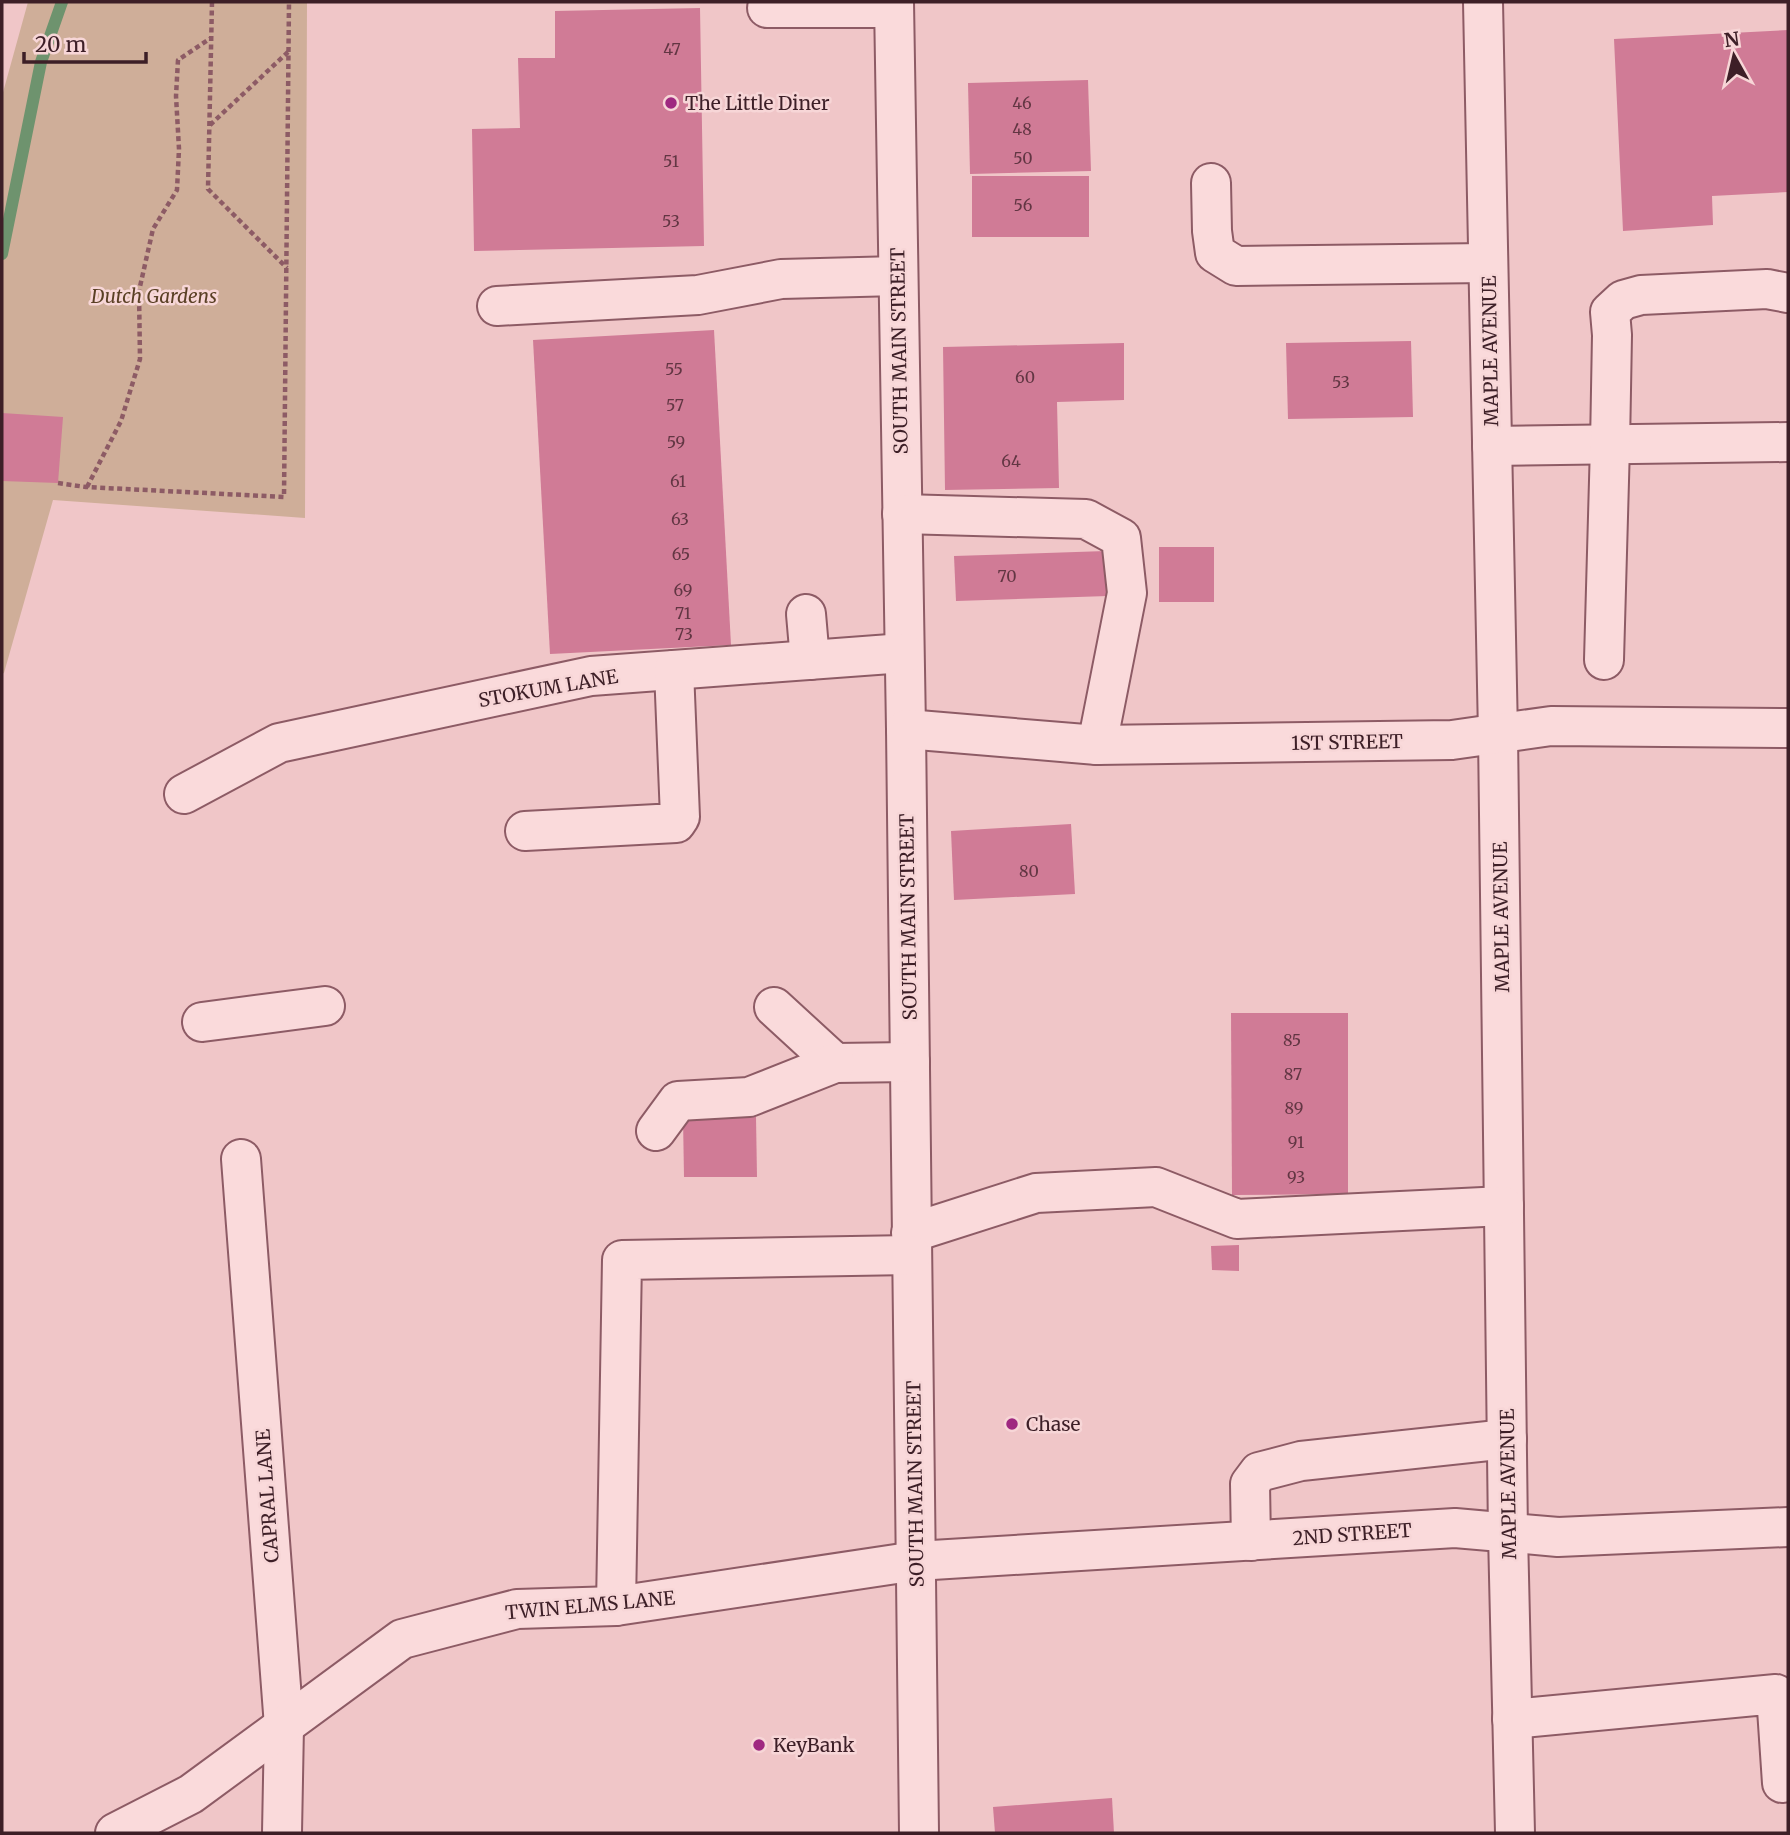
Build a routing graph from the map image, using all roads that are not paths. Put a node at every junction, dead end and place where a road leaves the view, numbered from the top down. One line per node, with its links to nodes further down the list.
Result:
1 (1483, 2): 5 (street, MAPLE AVENUE)
2 (894, 5): 3 (street); 6 (street, SOUTH MAIN STREET)
3 (767, 8)
4 (1211, 183): 5 (street)
5 (1488, 263): 11 (street, MAPLE AVENUE)
6 (898, 276): 8 (street); 12 (street, SOUTH MAIN STREET)
7 (1788, 293): 10 (street)
8 (497, 306)
9 (1788, 442): 10 (street)
10 (1610, 445): 11 (street); 16 (street)
11 (1492, 446): 20 (street, MAPLE AVENUE)
12 (902, 513): 14 (street, SOUTH MAIN STREET); 21 (street)
13 (806, 614): 15 (street)
14 (904, 653): 15 (street, STOKUM LANE); 19 (street, SOUTH MAIN STREET)
15 (810, 660): 17 (street, STOKUM LANE)
16 (1604, 660)
17 (674, 670): 22 (street, STOKUM LANE); 23 (street)
18 (1788, 728): 20 (street, 1ST STREET)
19 (906, 729): 21 (street, 1ST STREET); 27 (street, SOUTH MAIN STREET)
20 (1498, 734): 21 (street, 1ST STREET); 31 (street, MAPLE AVENUE)
21 (1097, 745)
22 (184, 794)
23 (525, 831)
24 (325, 1006): 26 (street)
25 (774, 1007): 28 (street)
26 (202, 1022)
27 (909, 1062): 28 (street); 32 (street, SOUTH MAIN STREET)
28 (835, 1063): 29 (street)
29 (656, 1130)
30 (241, 1158): 40 (street, CAPRAL LANE)
31 (1504, 1206): 32 (street); 33 (street, MAPLE AVENUE)
32 (911, 1244): 37 (street, SOUTH MAIN STREET); 38 (street)
33 (1507, 1439): 35 (street, MAPLE AVENUE); 36 (street)
34 (1788, 1527): 35 (street, 2ND STREET)
35 (1508, 1534): 36 (street, 2ND STREET); 39 (street, MAPLE AVENUE)
36 (1251, 1541): 37 (street, 2ND STREET)
37 (916, 1561): 38 (street, TWIN ELMS LANE); 44 (street, SOUTH MAIN STREET)
38 (617, 1606): 40 (street, TWIN ELMS LANE)
39 (1513, 1719): 41 (street); 45 (street, MAPLE AVENUE)
40 (284, 1726): 42 (street, TWIN ELMS LANE); 43 (street, CAPRAL LANE)
41 (1782, 1783)
42 (115, 1833)
43 (282, 1833)
44 (919, 1833)
45 (1515, 1833)

